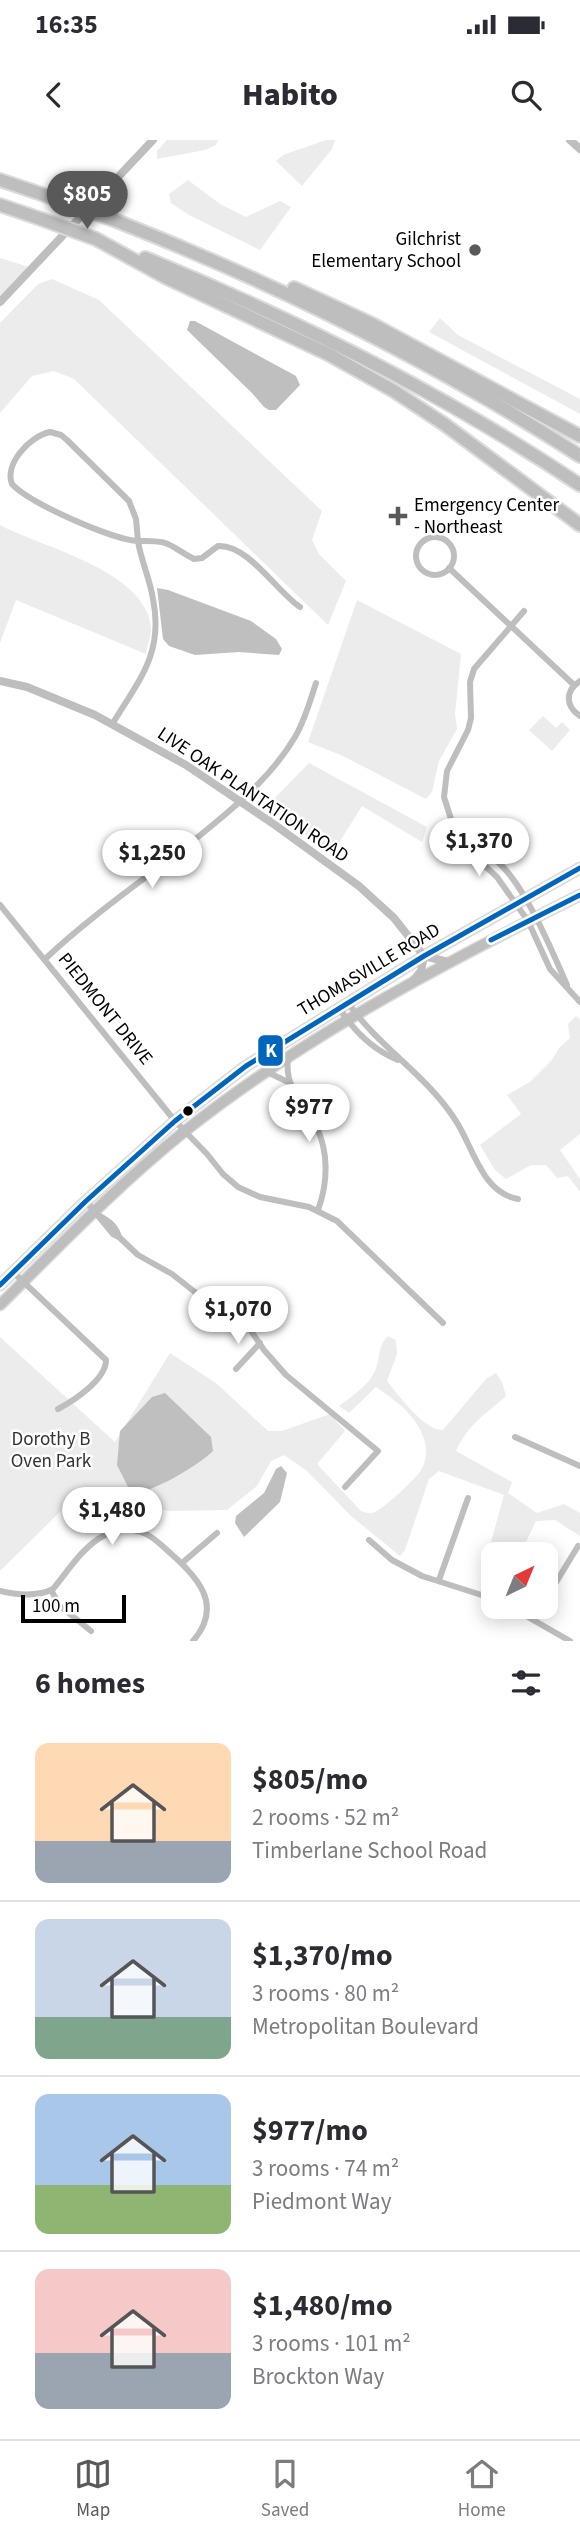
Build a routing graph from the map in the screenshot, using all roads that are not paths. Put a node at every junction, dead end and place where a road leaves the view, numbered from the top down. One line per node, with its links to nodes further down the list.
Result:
1 (153, 140): 8 (street)
2 (570, 140): 3 (street)
3 (580, 149)
4 (0, 180): 7 (highway, bridge)
5 (0, 205): 6 (highway, bridge)
6 (96, 239): 11 (highway); 12 (highway)
7 (162, 239): 9 (highway); 10 (highway)
8 (0, 302)
9 (580, 436)
10 (580, 456)
11 (580, 485)
12 (580, 525)
13 (138, 541): 13 (street); 15 (street); 22 (street)
14 (449, 568): 14 (street); 17 (street)
15 (300, 607)
16 (524, 611): 17 (street)
17 (510, 626): 20 (street); 24 (street)
18 (0, 681): 22 (street, LIVE OAK PLANTATION ROAD)
19 (316, 683): 23 (street)
20 (577, 683): 21 (street)
21 (580, 716)
22 (113, 723): 23 (street, LIVE OAK PLANTATION ROAD)
23 (241, 801): 32 (street, LIVE OAK PLANTATION ROAD); 33 (street)
24 (466, 839): 27 (street); 27 (street)
25 (580, 868): 27 (main road, THOMASVILLE ROAD)
26 (580, 895): 30 (main road, THOMASVILLE ROAD)
27 (520, 901): 30 (street); 32 (main road, THOMASVILLE ROAD)
28 (0, 905): 29 (street, PIEDMONT DRIVE)
29 (7, 914): 31 (street); 33 (street, PIEDMONT DRIVE)
30 (531, 919): 34 (main road, THOMASVILLE ROAD); 36 (street)
31 (0, 920)
32 (424, 956): 34 (street); 35 (street); 37 (main road, THOMASVILLE ROAD)
33 (45, 960): 43 (street, PIEDMONT DRIVE)
34 (448, 962): 35 (main road, THOMASVILLE ROAD)
35 (413, 981): 38 (main road, THOMASVILLE ROAD)
36 (580, 1002)
37 (344, 1005): 38 (street); 40 (main road, THOMASVILLE ROAD)
38 (351, 1017): 39 (main road, THOMASVILLE ROAD); 45 (street)
39 (288, 1057): 41 (main road, THOMASVILLE ROAD); 42 (street)
40 (258, 1058): 41 (main road); 43 (main road, THOMASVILLE ROAD)
41 (267, 1072): 42 (street); 44 (main road, THOMASVILLE ROAD)
42 (288, 1082): 47 (street)
43 (175, 1121): 44 (street, PIEDMONT DRIVE); 46 (main road, THOMASVILLE ROAD)
44 (186, 1131): 47 (street, PIEDMONT DRIVE); 48 (main road, THOMASVILLE ROAD)
45 (518, 1199)
46 (86, 1201): 48 (street); 49 (main road, THOMASVILLE ROAD)
47 (318, 1210): 53 (street, PIEDMONT DRIVE)
48 (97, 1213): 50 (main road, THOMASVILLE ROAD); 54 (street)
49 (13, 1272): 50 (street); 51 (main road, THOMASVILLE ROAD)
50 (23, 1282): 52 (main road, THOMASVILLE ROAD); 56 (street)
51 (0, 1285)
52 (0, 1305)
53 (443, 1323)
54 (260, 1343): 55 (street); 59 (street)
55 (236, 1369)
56 (58, 1409)
57 (515, 1437): 58 (street)
58 (580, 1466)
59 (345, 1487)
60 (468, 1498): 66 (street)
61 (217, 1533): 64 (street)
62 (369, 1540): 66 (street)
63 (578, 1545): 65 (street)
64 (182, 1563): 67 (street); 72 (street)
65 (558, 1579)
66 (439, 1580): 69 (street)
67 (51, 1590): 68 (street); 71 (street)
68 (0, 1591)
69 (481, 1595)
70 (534, 1620): 73 (street)
71 (91, 1631)
72 (194, 1641)
73 (570, 1641)

